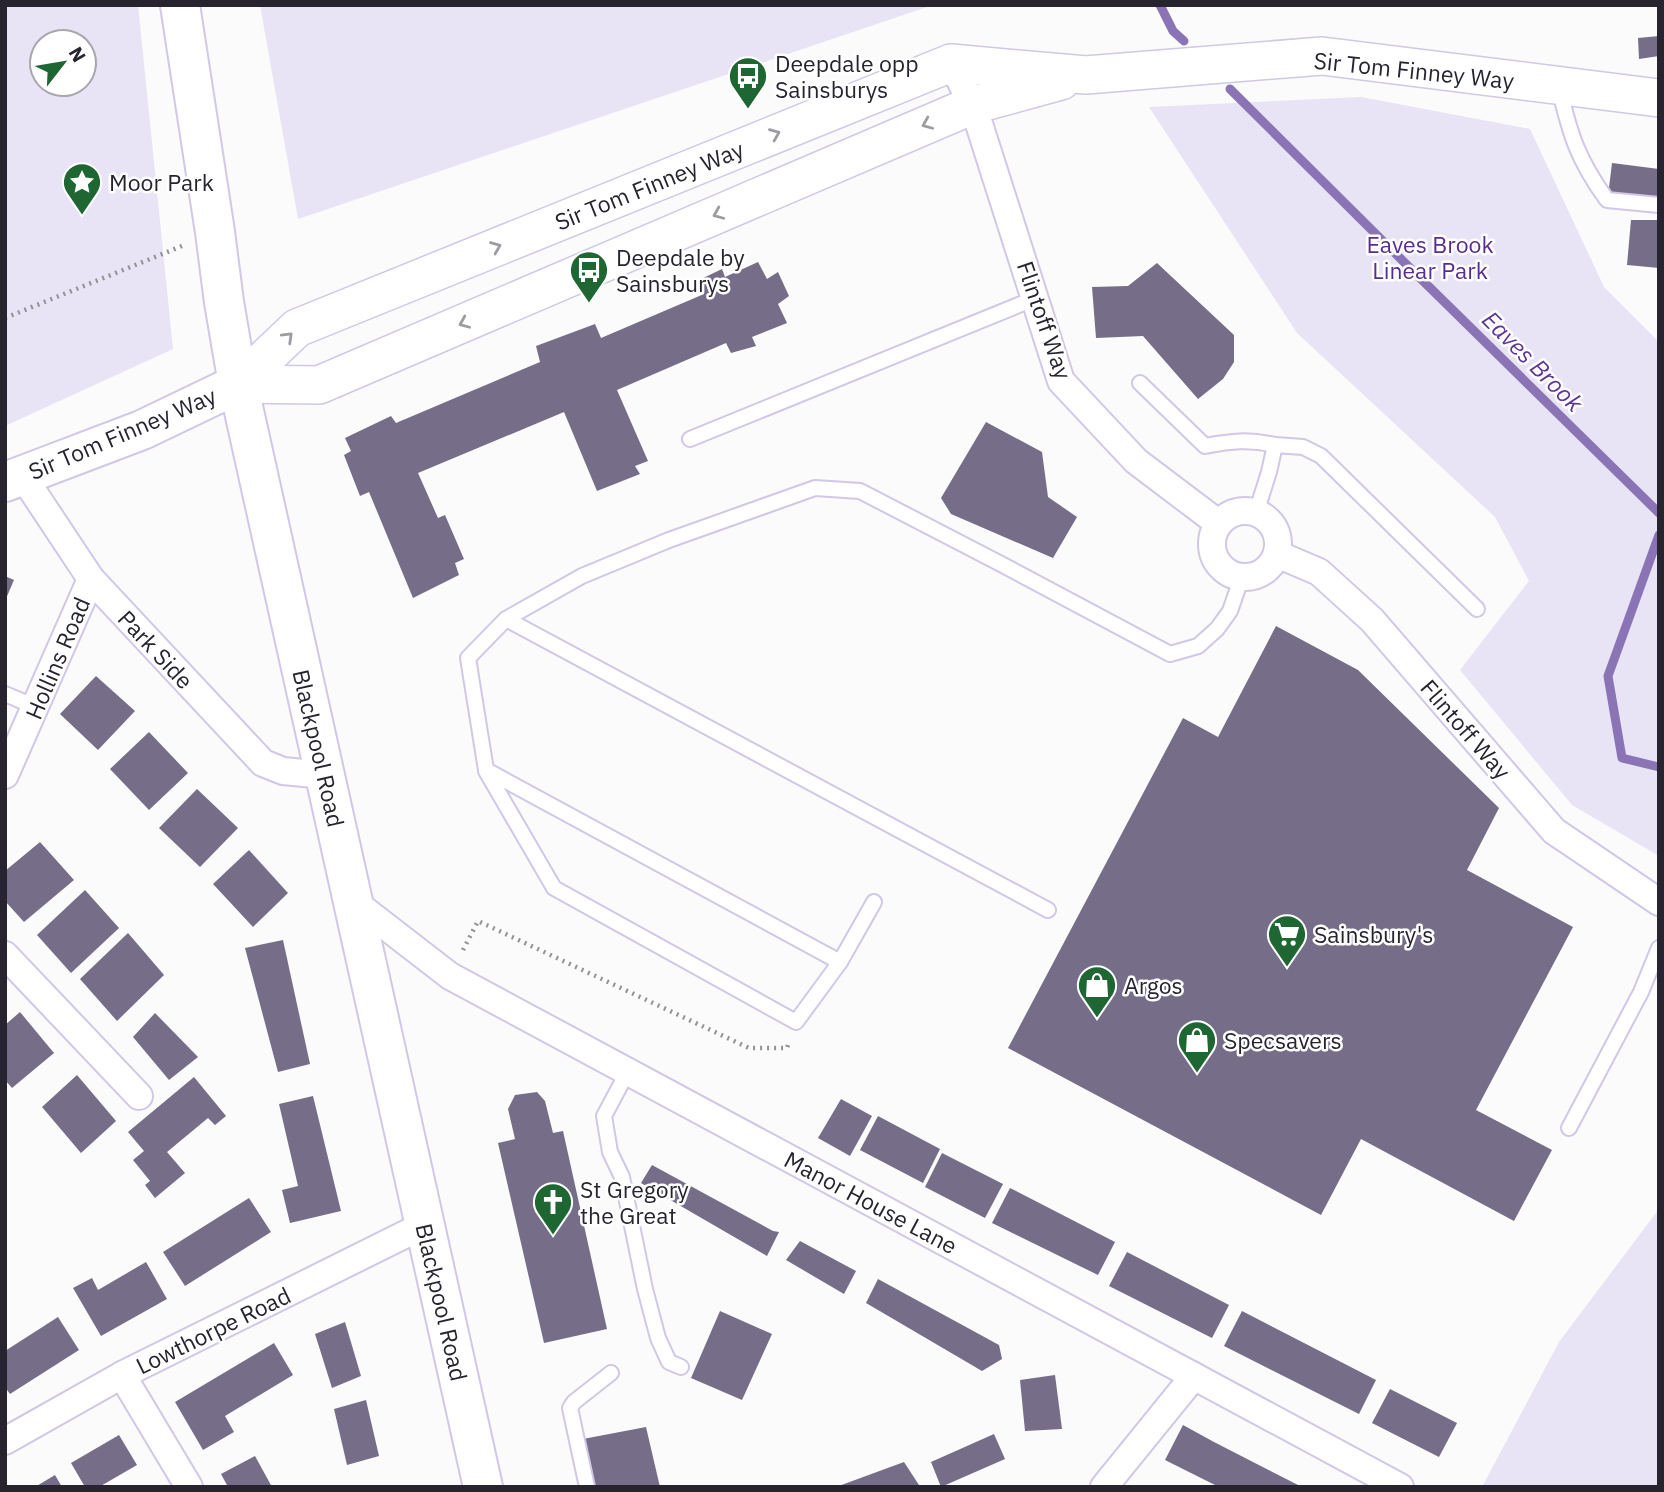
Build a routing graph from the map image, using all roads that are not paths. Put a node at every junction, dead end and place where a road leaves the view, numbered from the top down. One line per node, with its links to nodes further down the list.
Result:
1 (180, 5): 10 (main road, Blackpool Road)
2 (951, 63): 3 (main road, Sir Tom Finney Way); 6 (street, Flintoff Way); 10 (main road, Sir Tom Finney Way, one-way to 2)
3 (1086, 75): 4 (main road, Sir Tom Finney Way); 6 (main road, Sir Tom Finney Way)
4 (1559, 87): 5 (main road, Sir Tom Finney Way); 7 (lane)
5 (1659, 98)
6 (974, 105): 8 (street, Flintoff Way); 10 (main road, Sir Tom Finney Way, one-way to 10)
7 (1659, 205)
8 (1036, 298): 11 (lane); 15 (street, Flintoff Way)
9 (1140, 383): 12 (lane)
10 (238, 384): 13 (main road, Sir Tom Finney Way); 25 (main road, Blackpool Road)
11 (690, 439)
12 (1275, 445): 14 (lane); 19 (lane)
13 (14, 479): 18 (street, Park Side)
14 (1256, 513): 15 (street); 16 (street)
15 (1219, 523): 17 (street)
16 (1277, 554): 17 (street); 28 (street, Flintoff Way)
17 (1244, 578): 20 (lane)
18 (91, 579): 22 (street, Hollins Road); 25 (street, Park Side)
19 (1477, 609)
20 (506, 619): 23 (lane); 29 (lane)
21 (5, 694): 22 (lane)
22 (36, 707): 24 (street, Hollins Road)
23 (486, 770): 32 (lane); 32 (lane)
24 (5, 775)
25 (325, 775): 26 (main road, Blackpool Road)
26 (353, 901): 33 (street, Manor House Lane); 36 (main road, Blackpool Road)
27 (874, 902): 32 (lane)
28 (1659, 902)
29 (1048, 910)
30 (1659, 948): 35 (lane)
31 (5, 955): 34 (street)
32 (840, 962)
33 (628, 1071): 37 (lane); 40 (street, Manor House Lane)
34 (139, 1096)
35 (1569, 1128)
36 (424, 1225): 39 (street, Lowthorpe Road); 43 (main road, Blackpool Road)
37 (681, 1367)
38 (611, 1373): 44 (lane)
39 (122, 1375): 41 (street, Lowthorpe Road); 42 (street)
40 (1194, 1376): 45 (street); 46 (street, Manor House Lane)
41 (5, 1441)
42 (189, 1487)
43 (483, 1487)
44 (587, 1487)
45 (1104, 1487)
46 (1400, 1487)

